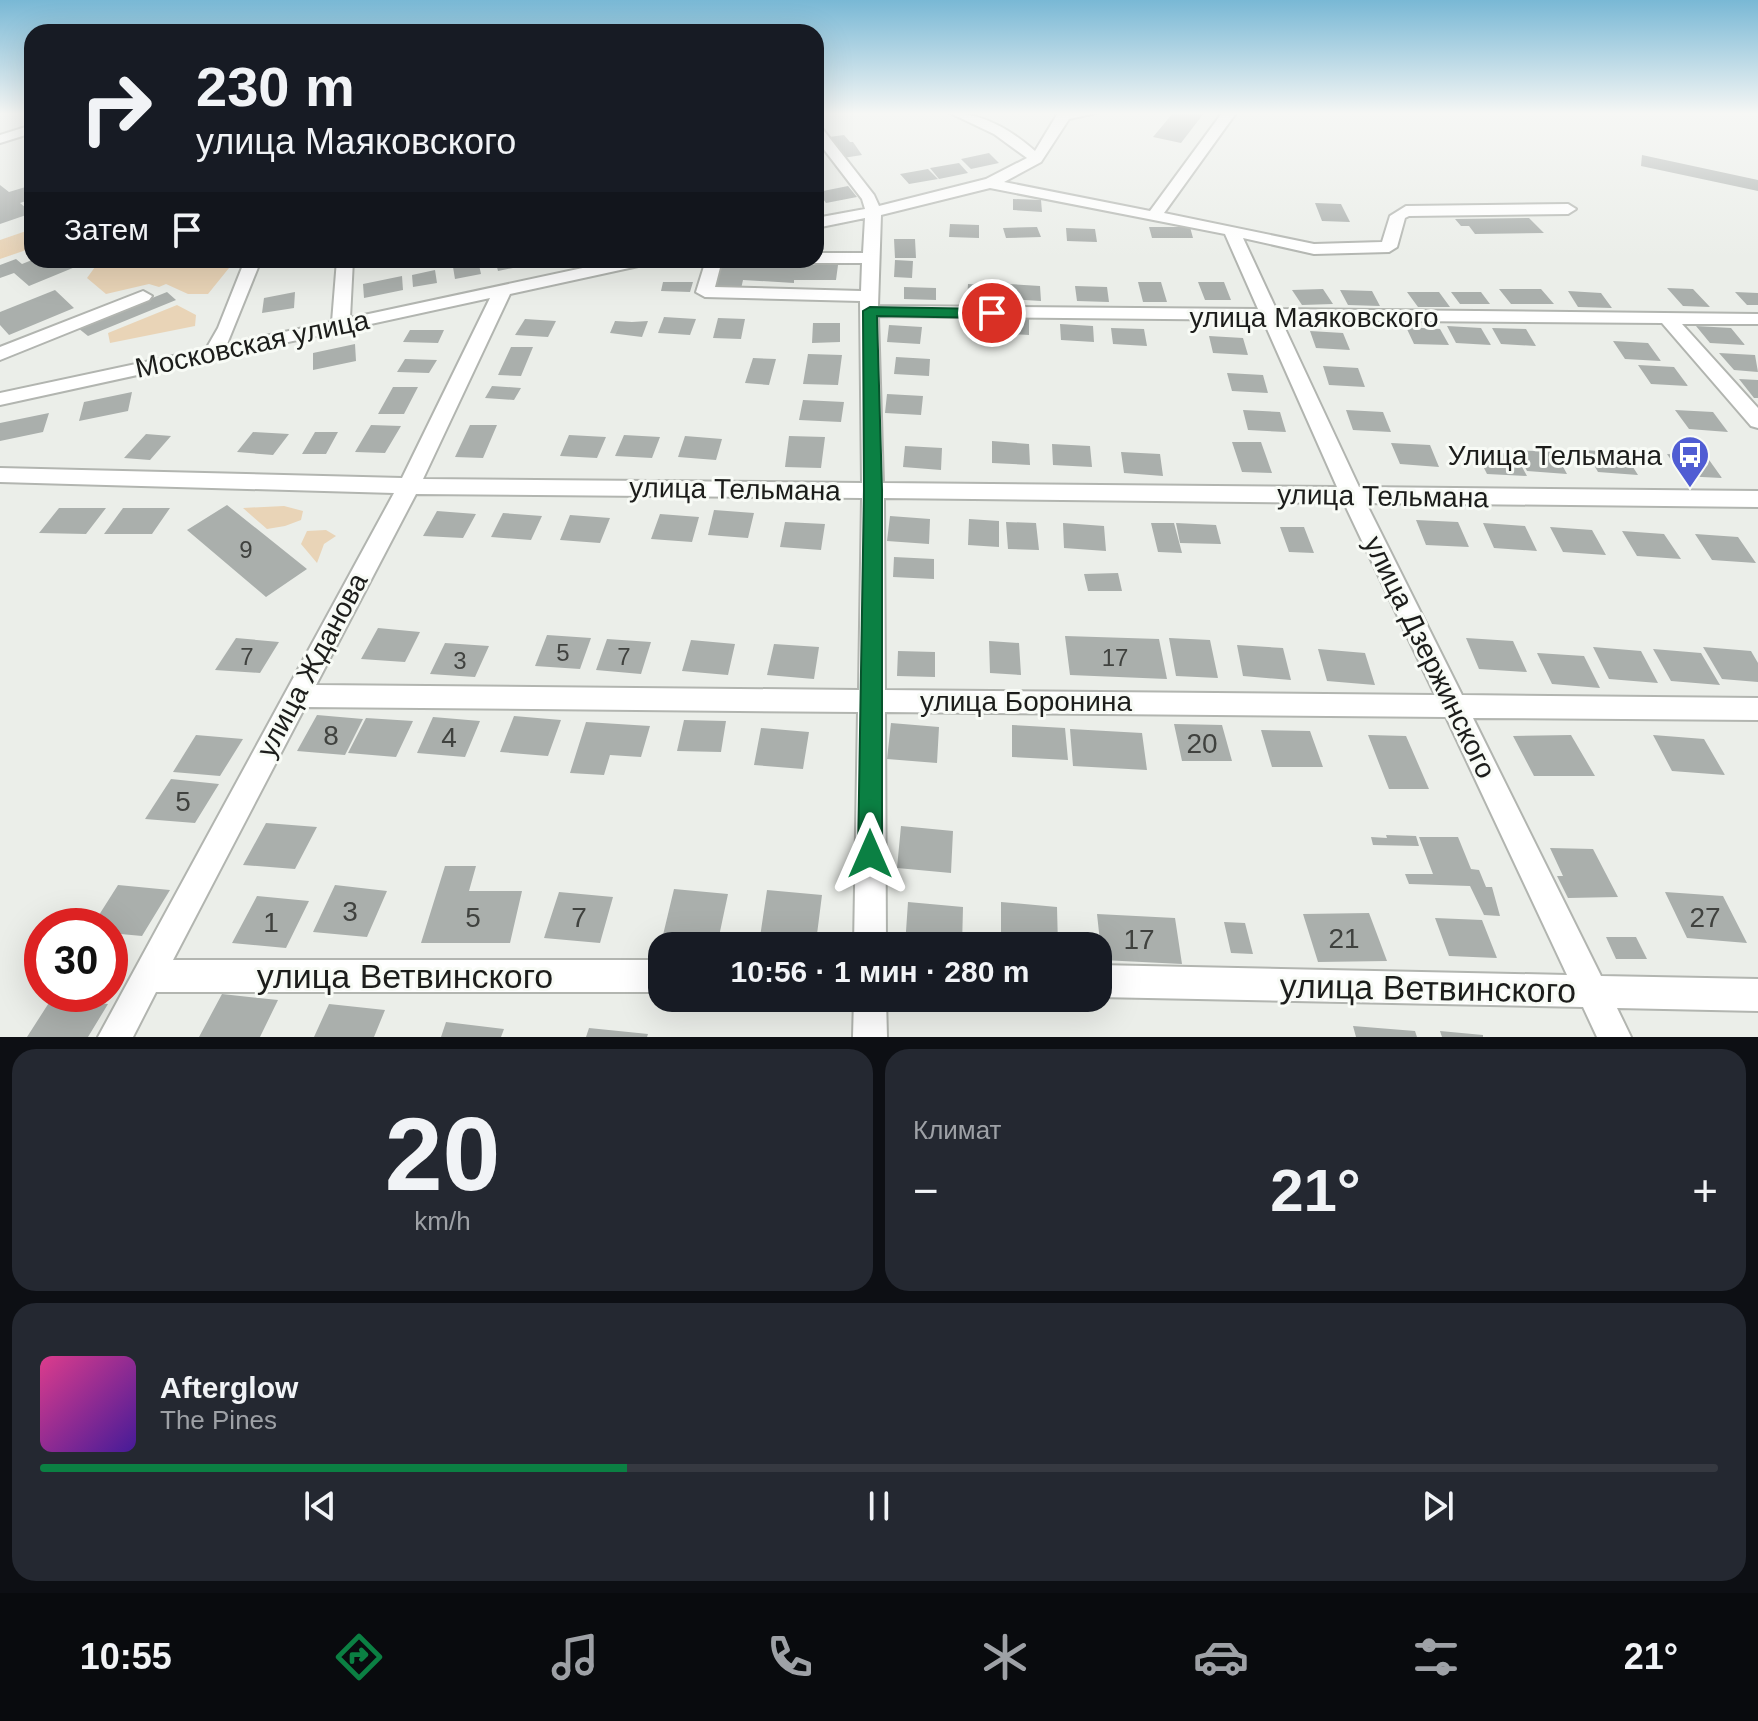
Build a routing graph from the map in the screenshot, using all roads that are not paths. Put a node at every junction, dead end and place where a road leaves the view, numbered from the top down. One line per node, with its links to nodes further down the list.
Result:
1 (840, 161): 6 (street)
2 (1031, 161): 4 (street)
3 (1194, 161): 7 (street)
4 (990, 183): 6 (street); 7 (street)
5 (1568, 209): 9 (street)
6 (873, 211): 8 (street); 11 (street)
7 (1155, 215): 9 (street)
8 (824, 221)
9 (1231, 230): 19 (street, улица Дзержинского)
10 (824, 258): 11 (street)
11 (871, 258): 18 (street)
12 (250, 268): 23 (street)
13 (345, 268): 22 (street)
14 (606, 268): 16 (street, Московская улица)
15 (712, 268): 18 (street, улица Маяковского)
16 (503, 290): 22 (street, Московская улица); 28 (street, улица Жданова)
17 (143, 296): 24 (street)
18 (870, 304): 19 (street, улица Маяковского); 29 (street)
19 (1268, 317): 20 (street, улица Маяковского); 30 (street, улица Дзержинского)
20 (1667, 318): 21 (street, улица Маяковского); 26 (street)
21 (1758, 319)
22 (341, 325): 23 (street, Московская улица)
23 (213, 353): 25 (street, Московская улица)
24 (0, 354)
25 (0, 399)
26 (1758, 421)
27 (0, 475): 28 (street, улица Тельмана)
28 (408, 486): 29 (street, улица Тельмана); 32 (street, улица Жданова)
29 (873, 490): 30 (street, улица Тельмана); 33 (street)
30 (1352, 496): 31 (street, улица Тельмана); 34 (street, улица Дзержинского)
31 (1758, 499)
32 (295, 696): 33 (street, улица Боронина); 37 (street, улица Жданова)
33 (870, 700): 34 (street, улица Боронина); 36 (street)
34 (1453, 704): 35 (street, улица Боронина); 40 (street, улица Дзержинского)
35 (1758, 709)
36 (870, 932)
37 (148, 976): 38 (street, улица Ветвинского); 43 (street, улица Жданова)
38 (648, 976)
39 (1112, 981): 40 (street, улица Ветвинского)
40 (1595, 991): 41 (street, улица Ветвинского); 45 (street, улица Дзержинского)
41 (1758, 995)
42 (870, 1012): 44 (street)
43 (115, 1037)
44 (870, 1037)
45 (1614, 1037)

